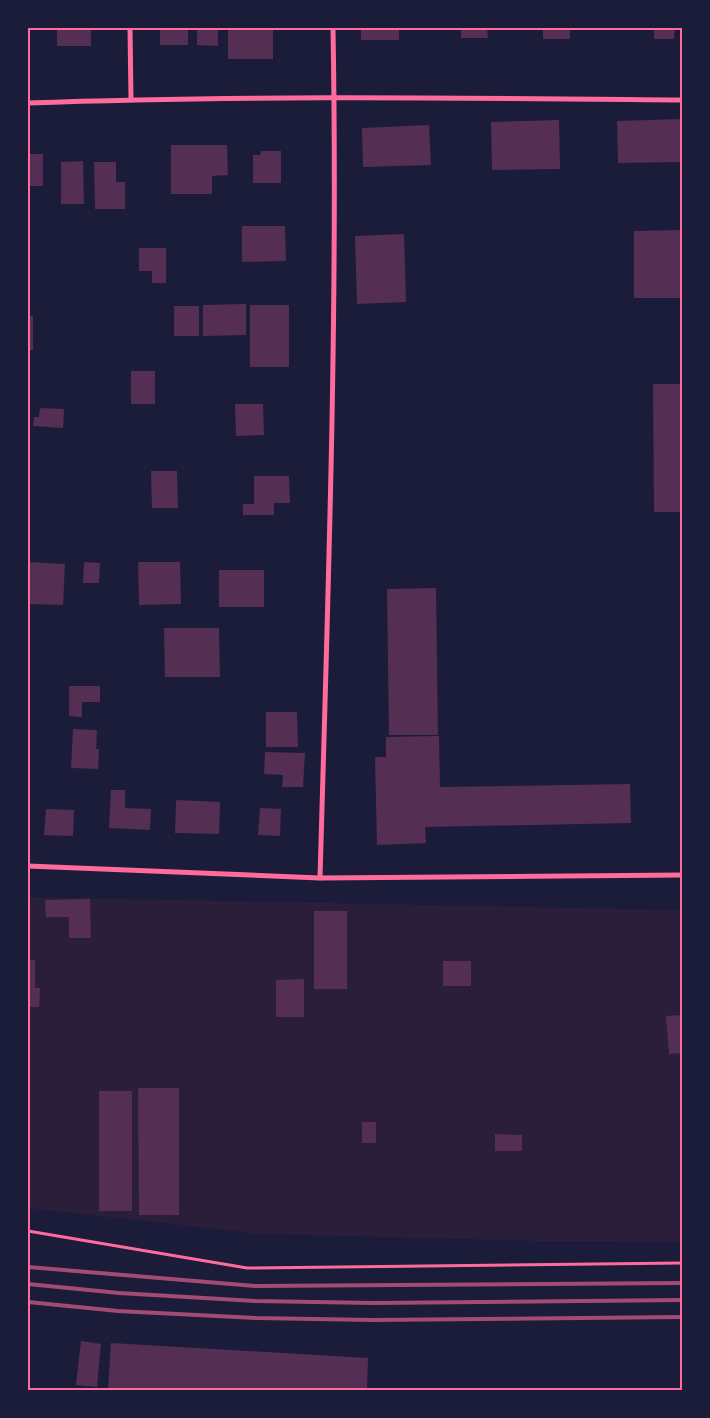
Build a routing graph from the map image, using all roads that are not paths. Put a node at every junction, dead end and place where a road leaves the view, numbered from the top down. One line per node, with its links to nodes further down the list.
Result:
1 (130, 28): 4 (street)
2 (333, 28): 3 (street)
3 (334, 97): 4 (street); 5 (street); 9 (street)
4 (131, 99): 6 (street)
5 (682, 100)
6 (28, 103)
7 (28, 866): 9 (street)
8 (682, 875): 9 (street)
9 (320, 878)

